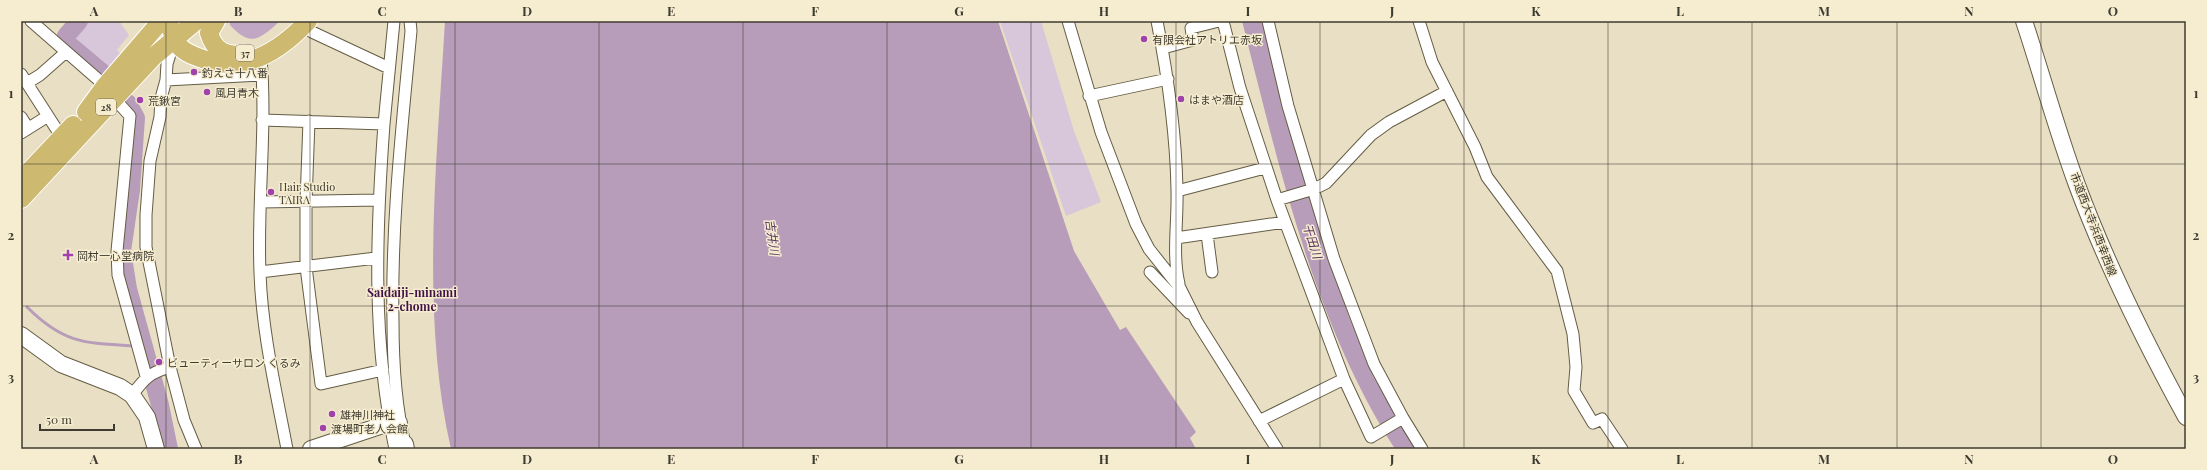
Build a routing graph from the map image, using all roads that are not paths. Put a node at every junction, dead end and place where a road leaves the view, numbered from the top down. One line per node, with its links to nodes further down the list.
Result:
1 (31, 21): 16 (street)
2 (196, 21): 14 (main road, 28)
3 (216, 21): 13 (main road, 37)
4 (394, 21): 18 (street)
5 (410, 21): 61 (street)
6 (1068, 21): 24 (street)
7 (1157, 21): 15 (street)
8 (1219, 21): 15 (street)
9 (1224, 21): 33 (street)
10 (1268, 21): 35 (street)
11 (1419, 21): 22 (street)
12 (2024, 21): 58 (street, 市道西大寺浜西幸西線)
13 (302, 22): 17 (main road, 37); 18 (street)
14 (170, 25): 17 (main road, 37); 21 (street); 23 (main road, 28)
15 (1162, 48): 20 (street)
16 (66, 52): 19 (street); 23 (street)
17 (262, 67): 21 (street); 27 (street)
18 (389, 68): 29 (street)
19 (24, 78): 25 (street)
20 (1168, 79): 24 (street); 36 (street)
21 (166, 80): 53 (street)
22 (1447, 90): 35 (street); 70 (street)
23 (109, 91): 31 (main road, 28); 32 (main road, 28); 55 (street)
24 (1089, 96): 50 (street)
25 (48, 116): 30 (street); 31 (street)
26 (21, 117): 30 (street)
27 (262, 120): 28 (street); 40 (street)
28 (308, 122): 29 (street); 41 (street)
29 (384, 124): 38 (street)
30 (25, 130)
31 (64, 134): 32 (main road, 28)
32 (47, 162): 34 (main road, 28); 37 (main road, 28)
33 (1265, 168): 36 (street); 39 (street)
34 (21, 180)
35 (1311, 189): 39 (street); 59 (street)
36 (1177, 191): 44 (street)
37 (21, 200)
38 (378, 200): 41 (street); 45 (street)
39 (1279, 200): 42 (street)
40 (261, 202): 41 (street); 47 (street)
41 (306, 202): 46 (street)
42 (1286, 222): 43 (street); 56 (street)
43 (1207, 234): 44 (street); 49 (street)
44 (1176, 238): 50 (street)
45 (376, 258): 46 (street); 54 (street)
46 (306, 267): 47 (street); 54 (street)
47 (260, 272): 66 (street)
48 (1150, 272): 51 (street)
49 (1212, 272)
50 (1180, 288): 51 (street)
51 (1197, 322): 60 (street)
52 (21, 335): 57 (street)
53 (170, 367): 55 (street); 65 (street)
54 (383, 370): 61 (street)
55 (150, 374): 57 (street)
56 (1344, 379): 59 (street); 60 (street)
57 (132, 395): 64 (street)
58 (2186, 417)
59 (1401, 419): 69 (street)
60 (1259, 421): 68 (street)
61 (394, 423): 62 (street); 63 (street)
62 (336, 445): 67 (street)
63 (402, 447)
64 (156, 449)
65 (196, 449)
66 (287, 449)
67 (311, 449)
68 (1277, 449)
69 (1422, 449)
70 (1622, 449)

